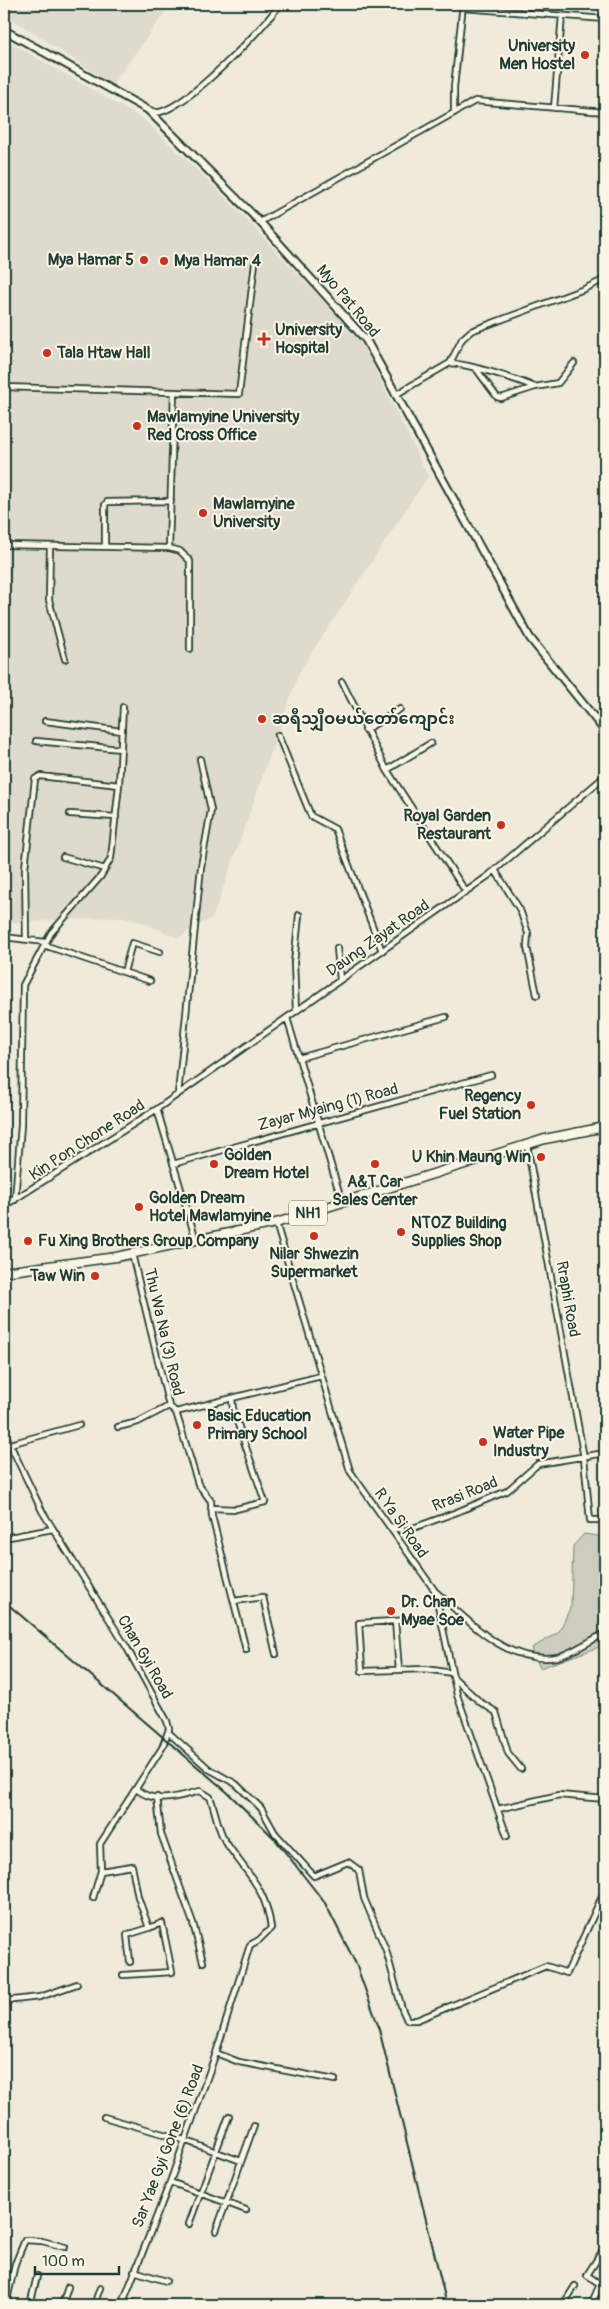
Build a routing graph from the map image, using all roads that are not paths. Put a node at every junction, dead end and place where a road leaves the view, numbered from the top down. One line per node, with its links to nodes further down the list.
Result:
1 (280, 4): 7 (street)
2 (463, 6): 3 (street); 9 (street)
3 (562, 16): 4 (street); 6 (street)
4 (605, 18)
5 (4, 30): 7 (main road, Myo Pat Road)
6 (554, 108): 8 (street); 9 (street)
7 (148, 110): 10 (main road, Myo Pat Road)
8 (605, 112)
9 (454, 113): 10 (street)
10 (260, 222): 19 (main road, Myo Pat Road)
11 (255, 263): 18 (street)
12 (605, 279): 13 (street)
13 (450, 363): 15 (street); 19 (street)
14 (574, 363): 17 (street)
15 (477, 370): 17 (street); 17 (street)
16 (4, 387): 18 (street)
17 (535, 387)
18 (174, 392): 20 (street)
19 (395, 395): 33 (main road, Myo Pat Road)
20 (171, 500): 23 (street); 24 (street)
21 (4, 546): 22 (street)
22 (50, 546): 23 (street); 26 (street)
23 (105, 547): 24 (street)
24 (169, 548): 25 (street)
25 (190, 649)
26 (64, 659)
27 (342, 682): 31 (street)
28 (123, 706): 32 (street)
29 (400, 710): 31 (street)
30 (45, 721): 32 (street)
31 (365, 730): 39 (street)
32 (122, 731): 37 (street)
33 (605, 731)
34 (278, 735): 53 (street)
35 (36, 741): 37 (street)
36 (431, 743): 39 (street)
37 (121, 749): 41 (street)
38 (200, 759): 64 (street)
39 (387, 770): 47 (street)
40 (605, 776): 46 (street, Daung Zayat Road)
41 (119, 785): 43 (street); 50 (street)
42 (70, 814): 43 (street)
43 (116, 817): 45 (street)
44 (63, 857): 45 (street)
45 (105, 869): 51 (street)
46 (495, 870): 47 (street, Daung Zayat Road); 58 (street)
47 (466, 892): 53 (street, Daung Zayat Road)
48 (299, 915): 59 (street)
49 (4, 937): 50 (street)
50 (26, 939): 51 (street)
51 (44, 943): 55 (street); 71 (street)
52 (337, 948): 56 (street)
53 (382, 951): 56 (street, Daung Zayat Road)
54 (160, 952): 55 (street)
55 (124, 972): 57 (street)
56 (340, 980): 59 (street, Daung Zayat Road)
57 (150, 981)
58 (537, 995)
59 (296, 1011): 61 (street, Daung Zayat Road)
60 (446, 1017): 62 (street)
61 (287, 1018): 62 (street); 64 (street, Daung Zayat Road)
62 (299, 1058): 66 (street)
63 (491, 1075): 66 (street, Zayar Myaing (1) Road)
64 (178, 1094): 65 (street, Daung Zayat Road)
65 (157, 1109): 69 (street); 71 (street, Kin Pon Chone Road)
66 (319, 1123): 69 (street, Zayar Myaing (1) Road); 72 (street)
67 (605, 1127): 68 (highway, NH1)
68 (527, 1145): 72 (highway, NH1); 87 (street, Rraphi Road)
69 (173, 1164): 75 (street)
70 (4, 1198): 71 (street)
71 (15, 1200): 73 (street, Kin Pon Chone Road)
72 (342, 1202): 74 (highway, NH1)
73 (4, 1206)
74 (276, 1222): 75 (highway, NH1); 78 (street, R Ya Si Road)
75 (196, 1240): 76 (highway, NH1)
76 (132, 1254): 77 (highway, NH1); 80 (street, Thu Wa Na (3) Road)
77 (4, 1272)
78 (321, 1376): 79 (street); 90 (street, R Ya Si Road)
79 (232, 1398): 81 (street); 88 (street)
80 (169, 1406): 81 (street, Thu Wa Na (3) Road); 83 (street)
81 (176, 1412): 88 (street)
82 (79, 1425): 85 (street)
83 (118, 1427)
84 (4, 1432): 85 (street, Chan Gyi Road)
85 (10, 1444): 91 (street, Chan Gyi Road)
86 (605, 1453): 87 (street, Rrasi Road)
87 (584, 1458): 89 (street, Rraphi Road); 90 (street, Rrasi Road)
88 (211, 1508): 94 (street)
89 (605, 1520)
90 (387, 1525): 93 (street, R Ya Si Road)
91 (53, 1529): 92 (street); 102 (street, Chan Gyi Road)
92 (4, 1538)
93 (435, 1591): 97 (street); 101 (street, R Ya Si Road)
94 (234, 1601): 98 (street); 99 (street)
95 (411, 1620): 96 (street)
96 (396, 1621): 100 (street); 100 (street)
97 (605, 1633)
98 (246, 1650)
99 (276, 1654)
100 (399, 1670): 101 (street)
101 (452, 1675): 103 (street); 107 (street, R Ya Si Road)
102 (168, 1734): 104 (street); 110 (street)
103 (521, 1769)
104 (136, 1789): 105 (street); 109 (street)
105 (157, 1797): 114 (street); 118 (street)
106 (605, 1799): 107 (street)
107 (498, 1809): 108 (street, R Ya Si Road)
108 (507, 1836)
109 (101, 1871): 111 (street); 112 (street)
110 (605, 1890)
111 (93, 1898)
112 (149, 1928): 113 (street); 115 (street)
113 (130, 1962)
114 (203, 1962)
115 (123, 1975)
116 (77, 1984): 117 (street)
117 (4, 2001)
118 (216, 2053): 119 (street, Sar Yae Gyi Gone (6) Road); 123 (street, Sar Yae Gyi Gone (6) Road)
119 (335, 2080)
120 (229, 2116): 124 (street)
121 (104, 2117): 123 (street)
122 (254, 2126): 125 (street)
123 (184, 2140): 124 (street); 126 (street, Sar Yae Gyi Gone (6) Road)
124 (216, 2151): 125 (street); 127 (street)
125 (241, 2161): 128 (street)
126 (170, 2182): 127 (street); 134 (street, Sar Yae Gyi Gone (6) Road)
127 (201, 2192): 128 (street); 130 (street)
128 (227, 2202): 129 (street); 131 (street)
129 (246, 2210)
130 (190, 2224)
131 (216, 2232)
132 (65, 2247): 141 (street)
133 (605, 2247): 147 (street)
134 (134, 2271): 136 (street); 140 (street, Sar Yae Gyi Gone (6) Road)
135 (36, 2276): 142 (street)
136 (166, 2280)
137 (68, 2286): 143 (street)
138 (575, 2286): 146 (street)
139 (100, 2288): 144 (street)
140 (122, 2303): 145 (street)
141 (6, 2305)
142 (30, 2305)
143 (62, 2305)
144 (94, 2305)
145 (139, 2305)
146 (563, 2305)
147 (592, 2305)

